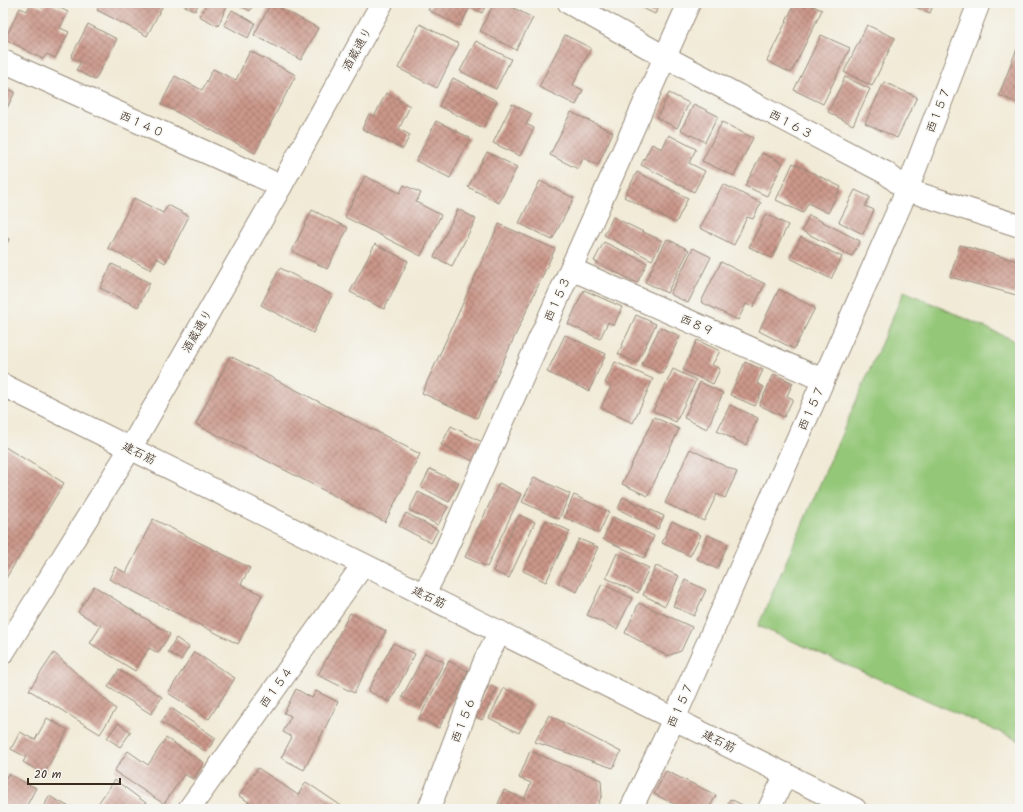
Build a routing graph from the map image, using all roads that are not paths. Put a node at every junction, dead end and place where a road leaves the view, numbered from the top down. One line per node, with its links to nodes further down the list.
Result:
1 (382, 3): 7 (street, 酒蔵通り)
2 (569, 3): 5 (street, 西１６３)
3 (689, 3): 5 (street, 西１５３)
4 (979, 3): 8 (street, 西１５７)
5 (665, 57): 8 (street, 西１６３); 10 (street, 西１５３)
6 (3, 61): 7 (street, 西１４０)
7 (281, 186): 13 (street, 酒蔵通り)
8 (907, 190): 9 (street, 西１６３); 11 (street, 西１５７)
9 (1020, 226)
10 (571, 269): 11 (street, 西８９); 15 (street, 西１５３)
11 (823, 380): 18 (street, 西１５７)
12 (3, 385): 13 (street, 建石筋)
13 (130, 449): 14 (street, 建石筋); 17 (street, 酒蔵通り)
14 (363, 565): 15 (street, 建石筋); 20 (street, 西１５４)
15 (424, 594): 16 (street, 建石筋)
16 (500, 632): 18 (street, 建石筋); 21 (street, 西１５６)
17 (3, 653)
18 (674, 718): 19 (street, 建石筋); 22 (street, 西１５７)
19 (786, 774): 23 (street); 24 (street, 建石筋)
20 (189, 809)
21 (429, 809)
22 (631, 809)
23 (769, 809)
24 (855, 809)

